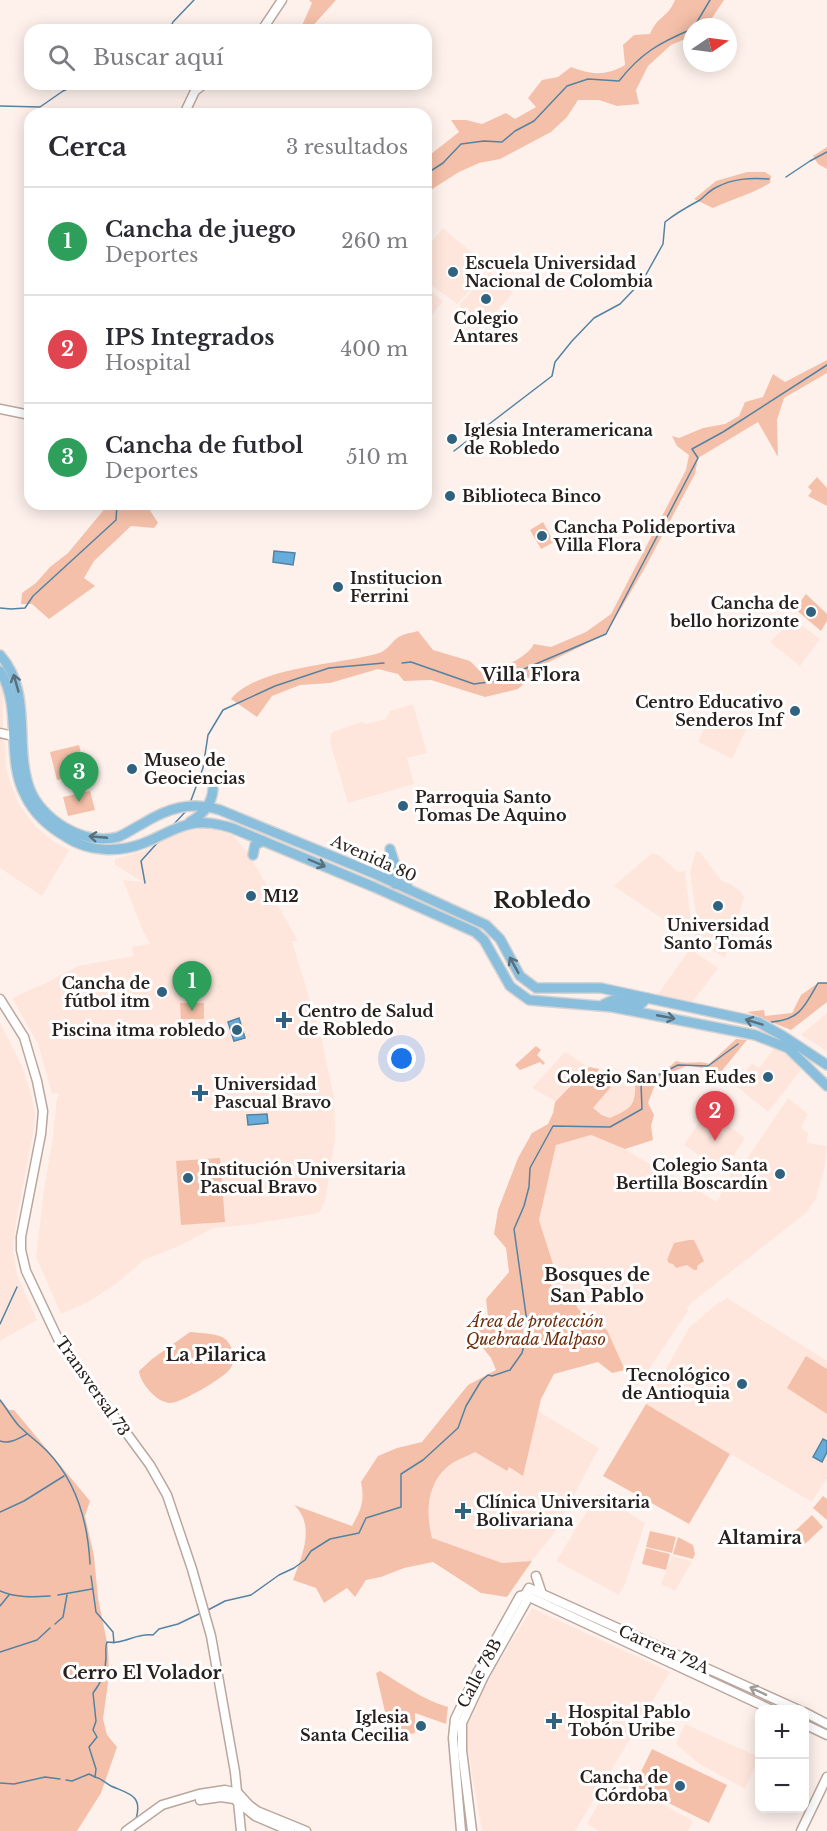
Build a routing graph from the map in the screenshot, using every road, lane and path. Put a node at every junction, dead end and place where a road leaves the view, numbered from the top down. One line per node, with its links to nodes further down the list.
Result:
1 (282, 0): 2 (main road)
2 (266, 24)
3 (196, 90): 4 (main road)
4 (187, 108)
5 (0, 409): 6 (main road)
6 (24, 414)
7 (0, 655): 11 (main road, Avenida 80, one-way to 7)
8 (0, 671): 10 (main road, Avenida 80)
9 (0, 733): 10 (main road)
10 (13, 736): 11 (main road); 14 (main road, Avenida 80)
11 (23, 752): 13 (main road, Avenida 80, one-way to 11)
12 (213, 789): 13 (main road)
13 (204, 808): 14 (main road); 15 (main road, Avenida 80)
14 (186, 825): 16 (main road, Avenida 80)
15 (262, 827): 16 (main road); 22 (main road, Avenida 80)
16 (239, 831): 17 (main road, Avenida 80)
17 (263, 841): 19 (main road); 21 (main road, Avenida 80, one-way to 21)
18 (390, 849): 25 (main road)
19 (253, 855)
20 (383, 861): 23 (main road)
21 (339, 872): 22 (main road); 24 (main road, Avenida 80)
22 (374, 873): 23 (main road, Avenida 80)
23 (393, 882): 24 (main road); 25 (main road, Avenida 80); 26 (main road)
24 (374, 887): 26 (main road, Avenida 80)
25 (412, 892): 27 (main road, Avenida 80, one-way to 25)
26 (411, 905): 31 (main road, Avenida 80)
27 (562, 988): 28 (main road, Avenida 80); 31 (main road)
28 (601, 988): 29 (main road, Avenida 80); 32 (main road)
29 (647, 998): 33 (main road); 34 (main road, Avenida 80, one-way to 29)
30 (0, 999): 37 (main road, Transversal 73)
31 (563, 1003): 32 (main road, Avenida 80)
32 (586, 1004): 33 (main road, Avenida 80)
33 (601, 1005): 35 (main road, Avenida 80, one-way to 35)
34 (827, 1067): 35 (main road)
35 (825, 1084)
36 (536, 1576): 40 (main road)
37 (195, 1580): 38 (main road); 54 (main road, Transversal 73)
38 (208, 1591)
39 (527, 1591): 40 (main road, Carrera 72A); 41 (main road, Calle 78B); 42 (main road, Calle 78B)
40 (542, 1599): 41 (main road); 44 (main road, Carrera 72A); 45 (main road, Carrera 72A)
41 (519, 1613): 43 (main road, Calle 78B)
42 (495, 1642): 43 (main road); 65 (main road, Calle 78B)
43 (494, 1658): 66 (main road, Calle 78B)
44 (716, 1672): 45 (main road); 47 (main road, Carrera 72A, one-way to 44)
45 (713, 1682): 46 (main road, Carrera 72A)
46 (761, 1705)
47 (788, 1705)
48 (809, 1713): 49 (main road)
49 (827, 1713)
50 (809, 1714): 51 (main road)
51 (827, 1724)
52 (809, 1726): 53 (main road)
53 (827, 1735)
54 (231, 1760): 55 (main road); 58 (main road)
55 (231, 1774): 57 (main road); 58 (main road)
56 (827, 1777): 67 (main road)
57 (222, 1790): 58 (main road); 59 (main road)
58 (236, 1796): 59 (main road); 60 (main road); 62 (main road); 64 (main road)
59 (187, 1800): 61 (main road)
60 (255, 1816): 62 (main road); 63 (main road)
61 (128, 1829)
62 (241, 1829)
63 (290, 1831)
64 (306, 1831)
65 (460, 1831)
66 (472, 1831)
67 (801, 1831)

